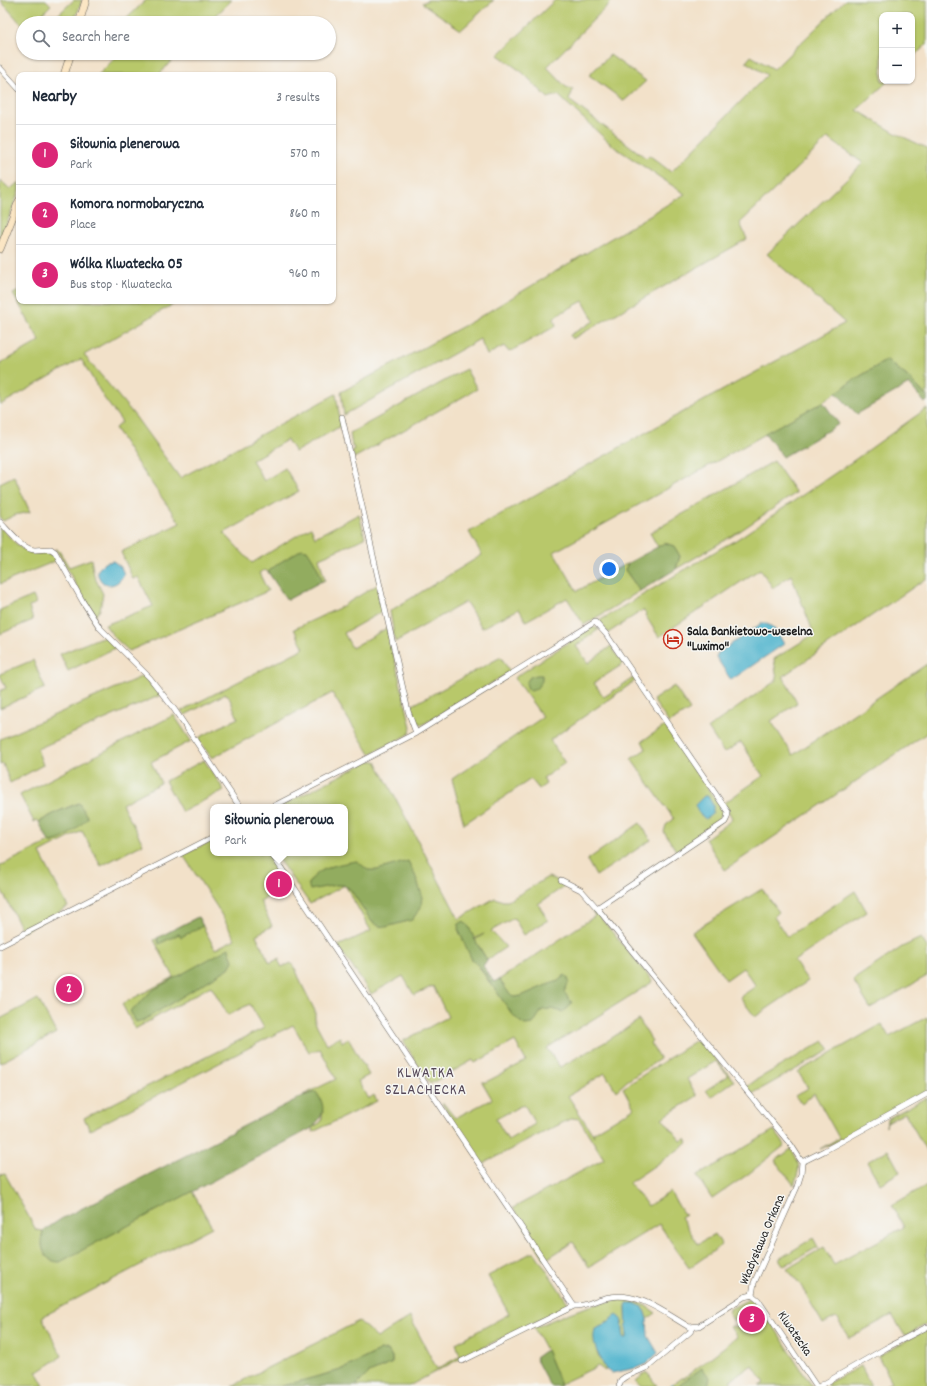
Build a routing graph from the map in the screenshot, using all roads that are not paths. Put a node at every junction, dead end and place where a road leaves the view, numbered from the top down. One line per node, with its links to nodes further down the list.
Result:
1 (86, 0): 2 (street)
2 (81, 16)
3 (69, 60): 5 (street)
4 (0, 68): 6 (street)
5 (65, 72)
6 (16, 86)
7 (16, 209): 8 (street)
8 (0, 249)
9 (342, 417): 11 (street)
10 (0, 522): 12 (street)
11 (416, 733): 13 (street); 17 (street)
12 (238, 804)
13 (278, 804)
14 (210, 839): 18 (street)
15 (273, 856): 22 (street)
16 (561, 880): 17 (street)
17 (597, 908): 20 (street)
18 (0, 946)
19 (927, 1094): 20 (street)
20 (802, 1162): 21 (street, Władysława Orkana)
21 (752, 1296): 24 (street, Władysława Orkana); 27 (street, Klwatecka)
22 (574, 1306): 24 (street); 25 (street)
23 (927, 1327): 28 (street)
24 (693, 1328): 26 (street, Władysława Orkana)
25 (462, 1361)
26 (619, 1386)
27 (816, 1386)
28 (820, 1386)

